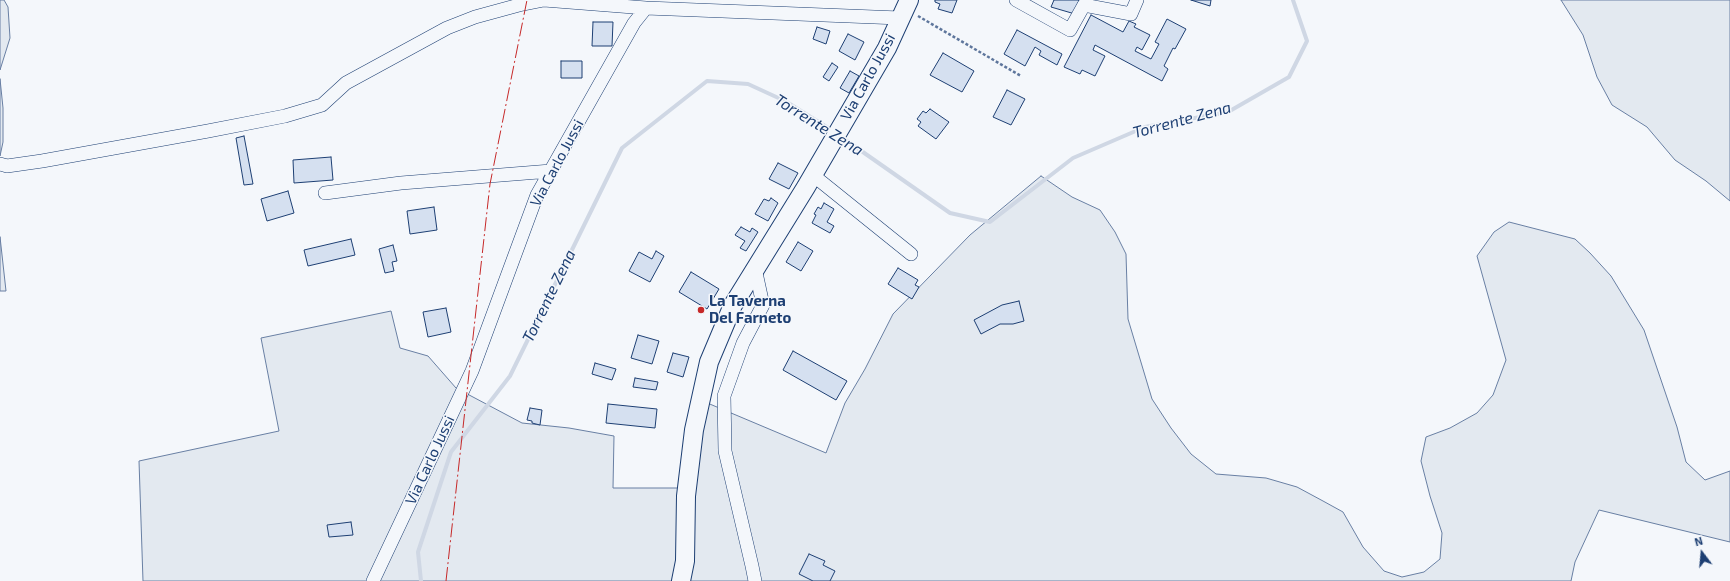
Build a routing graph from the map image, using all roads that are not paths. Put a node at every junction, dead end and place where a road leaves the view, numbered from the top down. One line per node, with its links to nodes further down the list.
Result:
1 (1016, 0): 2 (street)
2 (1137, 0)
3 (646, 8): 4 (street, Via Carlo Jussi); 5 (street); 6 (street, Via Carlo Jussi)
4 (908, 11): 10 (street, Via Carlo Jussi)
5 (0, 164)
6 (551, 171): 8 (street); 11 (street, Via Carlo Jussi)
7 (819, 180): 9 (street)
8 (325, 193)
9 (911, 254)
10 (755, 268): 12 (street, Via Carlo Jussi); 13 (street)
11 (373, 581)
12 (681, 581)
13 (754, 581)

